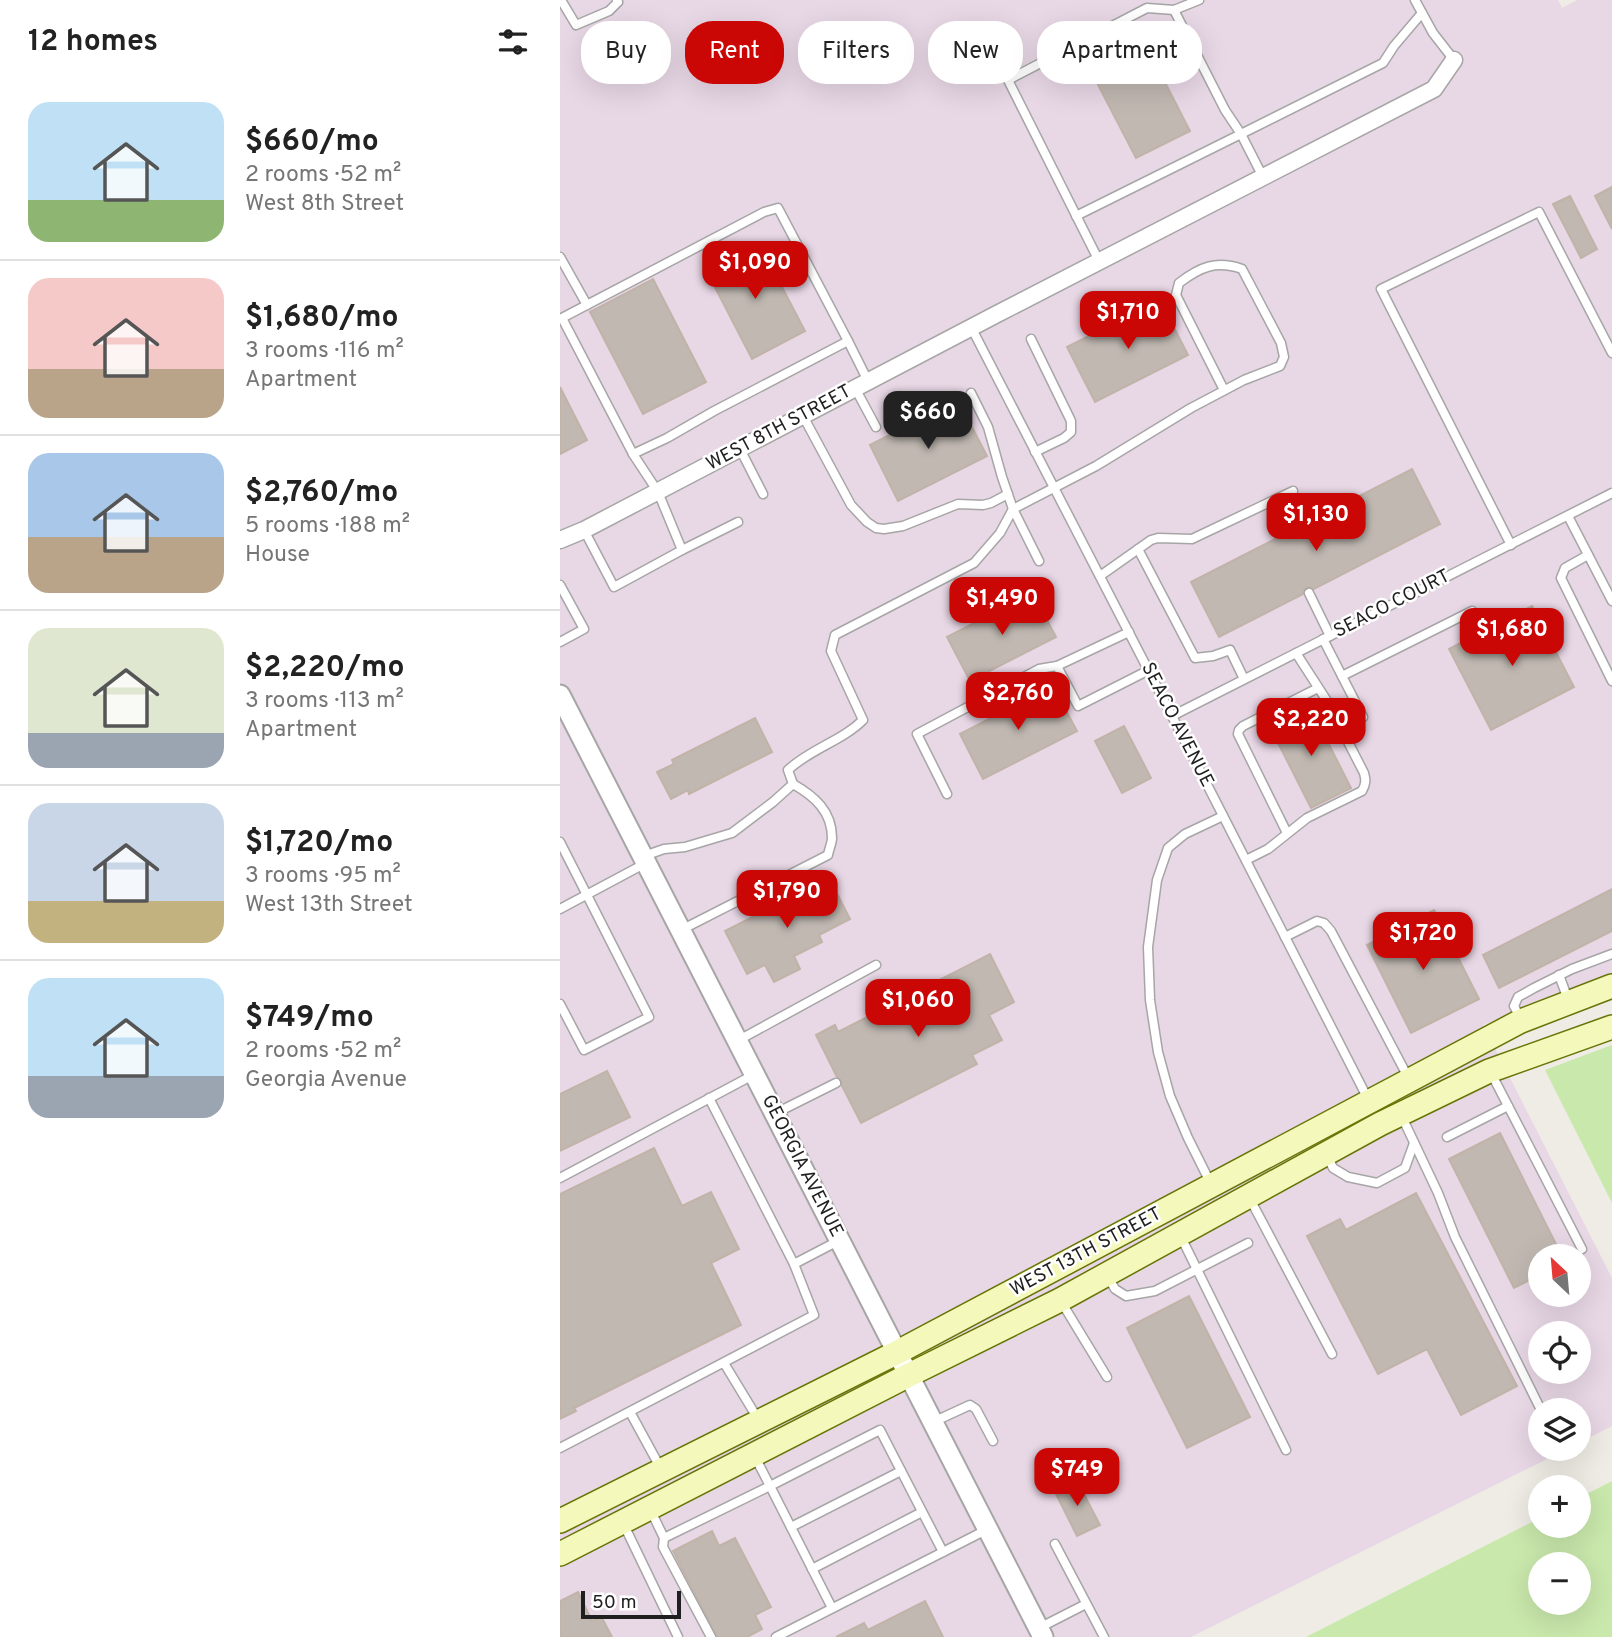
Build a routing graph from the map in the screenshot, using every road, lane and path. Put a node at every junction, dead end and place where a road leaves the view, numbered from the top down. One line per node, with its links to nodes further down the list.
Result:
1 (561, 0): 2 (lane)
2 (617, 0)
3 (1199, 0): 5 (lane)
4 (1415, 0): 6 (lane)
5 (1174, 10): 8 (lane); 10 (lane)
6 (1422, 13): 7 (lane); 8 (lane)
7 (1454, 60): 9 (street, WEST 8TH STREET)
8 (1241, 134): 9 (lane); 10 (lane)
9 (1263, 177): 12 (street, WEST 8TH STREET)
10 (1076, 216): 12 (lane)
11 (560, 257): 13 (lane)
12 (1099, 261): 14 (street, WEST 8TH STREET)
13 (587, 305): 16 (lane); 25 (lane)
14 (971, 327): 18 (street, WEST 8TH STREET); 24 (lane, SEACO AVENUE)
15 (1031, 339): 24 (lane)
16 (848, 341): 18 (lane); 25 (lane)
17 (1612, 353): 37 (lane)
18 (861, 385): 21 (street, WEST 8TH STREET); 22 (lane)
19 (1224, 390): 19 (lane); 26 (lane)
20 (971, 393): 31 (lane)
21 (803, 416): 23 (street, WEST 8TH STREET); 31 (lane)
22 (876, 427)
23 (740, 449): 28 (street, WEST 8TH STREET); 30 (lane)
24 (1035, 452): 26 (lane, SEACO AVENUE)
25 (633, 454): 28 (lane)
26 (1054, 488): 32 (lane); 42 (lane, SEACO AVENUE)
27 (1293, 491): 38 (lane)
28 (658, 492): 35 (street, WEST 8TH STREET); 39 (lane)
29 (1612, 493): 33 (lane, SEACO COURT)
30 (763, 494)
31 (1008, 494): 32 (lane)
32 (1013, 509): 41 (lane); 60 (lane)
33 (1568, 516): 37 (lane, SEACO COURT); 40 (lane)
34 (738, 522): 39 (lane)
35 (584, 530): 36 (street, WEST 8TH STREET); 39 (lane)
36 (560, 540)
37 (1511, 545): 48 (lane, SEACO COURT)
38 (1138, 549): 42 (lane); 54 (lane)
39 (682, 550)
40 (1588, 555): 45 (lane); 55 (lane)
41 (1039, 561)
42 (1100, 576): 47 (lane, SEACO AVENUE)
43 (560, 585): 49 (lane)
44 (1308, 593): 48 (lane)
45 (1612, 601)
46 (1472, 611): 53 (lane)
47 (1129, 632): 51 (lane); 52 (lane, SEACO AVENUE)
48 (1327, 638): 50 (lane, SEACO COURT); 53 (lane)
49 (560, 642)
50 (1296, 653): 54 (lane, SEACO COURT); 56 (lane)
51 (1057, 666): 52 (lane); 61 (lane)
52 (1149, 670): 58 (lane, SEACO AVENUE)
53 (1342, 676): 59 (lane)
54 (1244, 680): 58 (lane, SEACO COURT)
55 (1612, 681)
56 (1318, 688): 63 (lane); 63 (lane)
57 (562, 703): 65 (street, GEORGIA AVENUE)
58 (1172, 716): 62 (lane, SEACO AVENUE)
59 (1363, 717)
60 (793, 784): 65 (lane); 69 (lane)
61 (947, 794)
62 (1223, 816): 66 (lane, SEACO AVENUE); 93 (lane)
63 (1287, 833): 66 (lane)
64 (560, 842): 67 (lane)
65 (644, 860): 67 (lane); 69 (street, GEORGIA AVENUE)
66 (1246, 860): 70 (lane, SEACO AVENUE)
67 (587, 895): 68 (lane); 76 (lane)
68 (560, 909)
69 (680, 930): 79 (street, GEORGIA AVENUE)
70 (1285, 937): 82 (lane); 85 (lane, SEACO AVENUE)
71 (1611, 956): 73 (lane)
72 (876, 965): 79 (lane)
73 (1559, 975): 75 (lane); 77 (lane)
74 (1612, 986): 75 (main road, WEST 13TH STREET)
75 (1569, 1002): 77 (main road, WEST 13TH STREET)
76 (560, 1004)
77 (1521, 1021): 82 (main road, WEST 13TH STREET)
78 (1612, 1027): 80 (main road, WEST 13TH STREET)
79 (737, 1041): 81 (street, GEORGIA AVENUE)
80 (1489, 1071): 86 (lane); 88 (main road, WEST 13TH STREET)
81 (755, 1074): 84 (lane); 87 (street, GEORGIA AVENUE)
82 (1409, 1080): 85 (main road, WEST 13TH STREET)
83 (836, 1083): 87 (lane)
84 (709, 1098): 92 (lane); 99 (lane)
85 (1369, 1101): 88 (lane, SEACO AVENUE); 93 (main road, WEST 13TH STREET)
86 (1508, 1106): 89 (lane); 98 (lane)
87 (776, 1113): 96 (street, GEORGIA AVENUE)
88 (1390, 1119): 90 (lane, SEACO AVENUE); 91 (main road, WEST 13TH STREET)
89 (1447, 1137)
90 (1414, 1143): 91 (lane); 108 (lane, SEACO AVENUE)
91 (1326, 1153): 94 (main road, WEST 13TH STREET)
92 (560, 1178)
93 (1211, 1185): 103 (main road, WEST 13TH STREET)
94 (1249, 1196): 95 (main road, WEST 13TH STREET); 104 (lane)
95 (1180, 1234): 100 (lane); 101 (main road, WEST 13TH STREET)
96 (840, 1240): 99 (lane); 103 (street, GEORGIA AVENUE)
97 (1248, 1243): 100 (lane)
98 (1579, 1244)
99 (794, 1264): 105 (lane)
100 (1197, 1269): 101 (lane); 114 (lane)
101 (1107, 1274): 102 (main road, WEST 13TH STREET)
102 (1060, 1300): 106 (main road, WEST 13TH STREET); 107 (lane)
103 (898, 1352): 106 (street, GEORGIA AVENUE); 110 (main road, WEST 13TH STREET)
104 (1332, 1354)
105 (724, 1363): 109 (lane); 110 (lane)
106 (909, 1375): 111 (street, GEORGIA AVENUE); 115 (main road, WEST 13TH STREET)
107 (1107, 1377)
108 (1535, 1398)
109 (630, 1412): 113 (lane); 116 (lane)
110 (760, 1421): 116 (main road, WEST 13TH STREET)
111 (933, 1422): 112 (lane); 124 (street, GEORGIA AVENUE)
112 (993, 1441)
113 (560, 1448)
114 (1286, 1450)
115 (753, 1455): 118 (lane); 119 (main road, WEST 13TH STREET)
116 (662, 1470): 121 (main road, WEST 13TH STREET)
117 (901, 1471): 118 (lane); 120 (lane); 123 (lane)
118 (770, 1486): 123 (lane); 125 (lane)
119 (649, 1508): 122 (main road, WEST 13TH STREET); 125 (lane)
120 (922, 1513): 127 (lane); 129 (lane)
121 (560, 1521)
122 (622, 1522): 128 (main road, WEST 13TH STREET); 133 (lane)
123 (791, 1527): 129 (lane)
124 (988, 1529): 127 (lane); 132 (street, GEORGIA AVENUE)
125 (664, 1538): 134 (lane)
126 (1055, 1544): 130 (lane)
127 (943, 1552): 131 (lane)
128 (560, 1554)
129 (812, 1569): 131 (lane)
130 (1086, 1604): 132 (lane); 136 (lane)
131 (832, 1608): 135 (lane)
132 (1041, 1633)
133 (678, 1637)
134 (711, 1637)
135 (776, 1637)
136 (1104, 1637)

